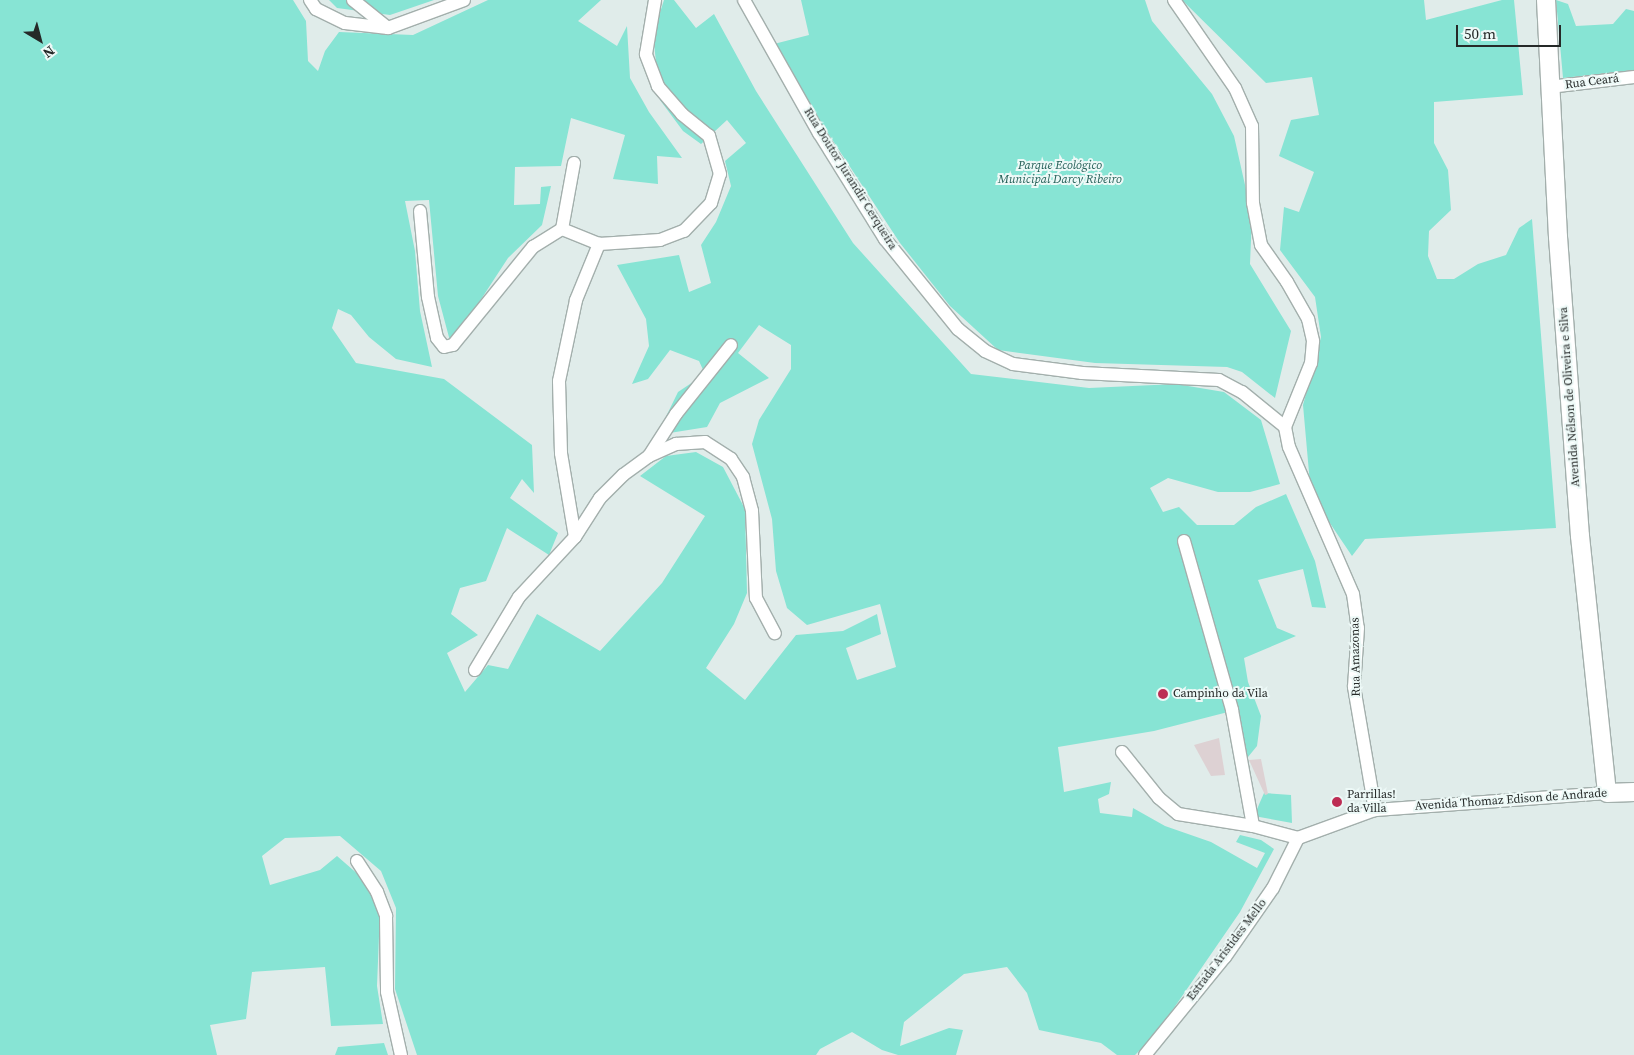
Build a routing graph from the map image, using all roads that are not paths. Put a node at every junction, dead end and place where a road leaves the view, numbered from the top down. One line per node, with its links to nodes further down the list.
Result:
1 (310, 0): 8 (street)
2 (353, 0): 8 (street)
3 (464, 0): 8 (street)
4 (654, 0): 14 (street)
5 (744, 0): 16 (street, Rua Doutor Jurandir Cerqueira)
6 (1174, 0): 16 (street)
7 (1546, 0): 10 (street, Avenida Nélson de Oliveira e Silva)
8 (388, 28)
9 (1634, 77): 10 (street, Rua Ceará)
10 (1549, 87): 24 (street, Avenida Nélson de Oliveira e Silva)
11 (574, 163): 13 (street)
12 (420, 212): 13 (street)
13 (562, 229): 14 (street)
14 (599, 244): 18 (street)
15 (731, 345): 17 (street)
16 (1285, 427): 25 (street, Rua Amazonas)
17 (650, 456): 18 (street); 20 (street)
18 (575, 537): 21 (street)
19 (1184, 541): 26 (street)
20 (775, 633)
21 (475, 670)
22 (1122, 752): 26 (street)
23 (1634, 792): 24 (street, Avenida Thomaz Edison de Andrade)
24 (1607, 793): 25 (street, Avenida Thomaz Edison de Andrade)
25 (1375, 810): 27 (street, Avenida Thomaz Edison de Andrade)
26 (1253, 826): 27 (street)
27 (1298, 838): 30 (street, Estrada Aristides Mello)
28 (357, 860): 29 (street)
29 (401, 1055)
30 (1145, 1055)

